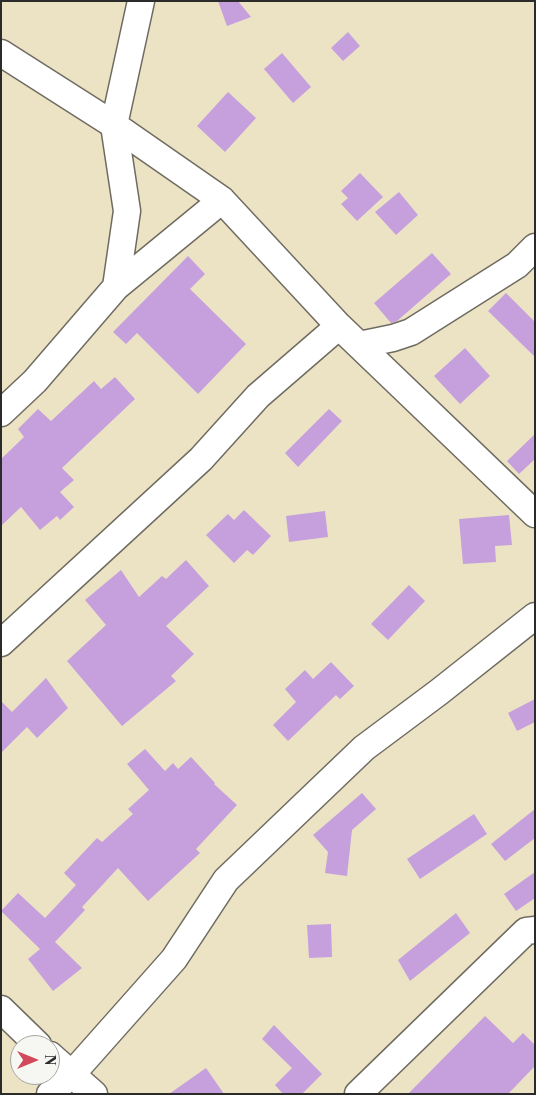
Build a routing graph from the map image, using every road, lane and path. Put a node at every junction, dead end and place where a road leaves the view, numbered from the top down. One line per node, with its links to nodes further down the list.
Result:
1 (141, 1): 3 (street)
2 (1, 53): 3 (street)
3 (114, 125): 4 (street); 6 (street)
4 (222, 200): 6 (street); 7 (street)
5 (535, 247): 8 (street)
6 (116, 287): 9 (street)
7 (339, 326): 8 (street); 12 (street)
8 (359, 345): 10 (street)
9 (1, 413)
10 (535, 514)
11 (535, 616): 17 (street)
12 (1, 643)
13 (535, 930): 20 (street)
14 (1, 1009): 15 (street)
15 (28, 1035)
16 (60, 1064): 17 (street)
17 (72, 1074): 18 (street); 19 (street)
18 (50, 1094)
19 (94, 1094)
20 (358, 1094)

